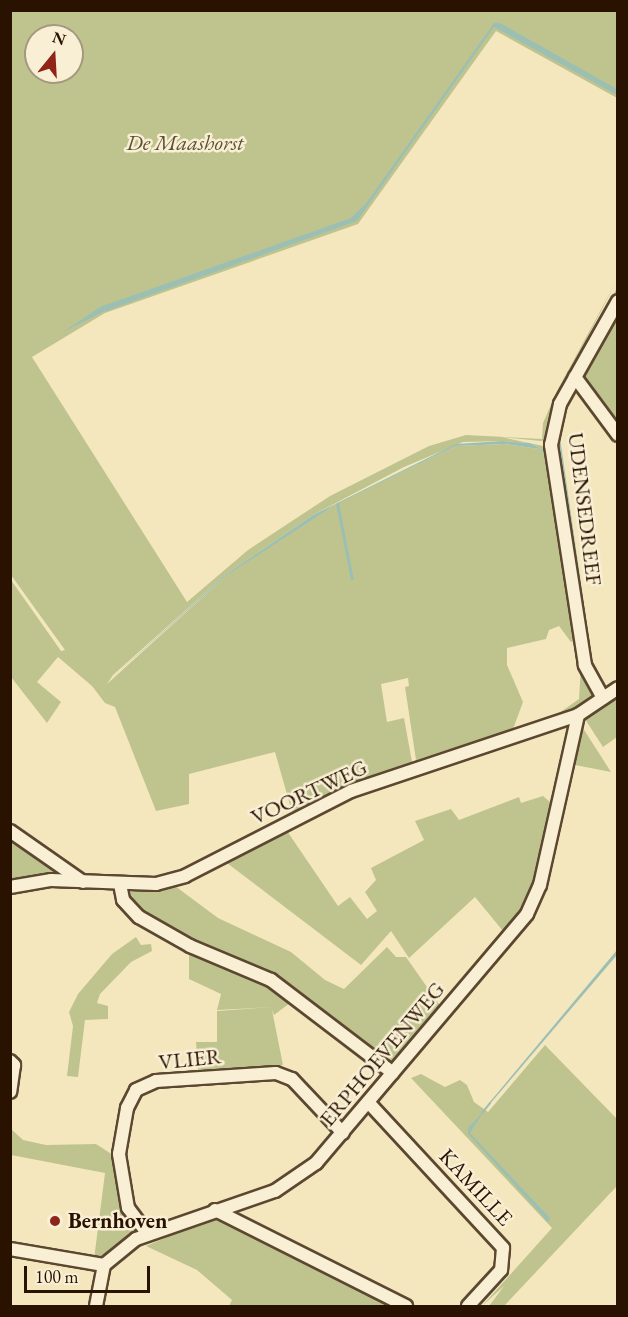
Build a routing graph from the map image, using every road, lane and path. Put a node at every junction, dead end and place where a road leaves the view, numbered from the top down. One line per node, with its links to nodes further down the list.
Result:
1 (618, 301): 2 (street, UDENSEDREEF)
2 (575, 377): 3 (street); 5 (street, UDENSEDREEF)
3 (618, 435)
4 (618, 688): 5 (street, VOORTWEG)
5 (603, 698): 6 (street, VOORTWEG)
6 (578, 715): 9 (street, VOORTWEG); 12 (street, ERPHOEVENWEG)
7 (10, 831): 8 (street)
8 (82, 882): 9 (street, VOORTWEG); 10 (street, VOORTWEG)
9 (120, 884): 12 (street)
10 (10, 887)
11 (10, 1061): 13 (street)
12 (393, 1073): 14 (street, ERPHOEVENWEG)
13 (10, 1092)
14 (369, 1102): 15 (street, ERPHOEVENWEG); 22 (street, KAMILLE)
15 (343, 1133): 16 (street, ERPHOEVENWEG); 17 (street, VLIER)
16 (215, 1210): 17 (street, ERPHOEVENWEG); 21 (street)
17 (147, 1233): 19 (street, ERPHOEVENWEG)
18 (10, 1249): 19 (street)
19 (104, 1265): 20 (street)
20 (96, 1306)
21 (406, 1306)
22 (468, 1306)

